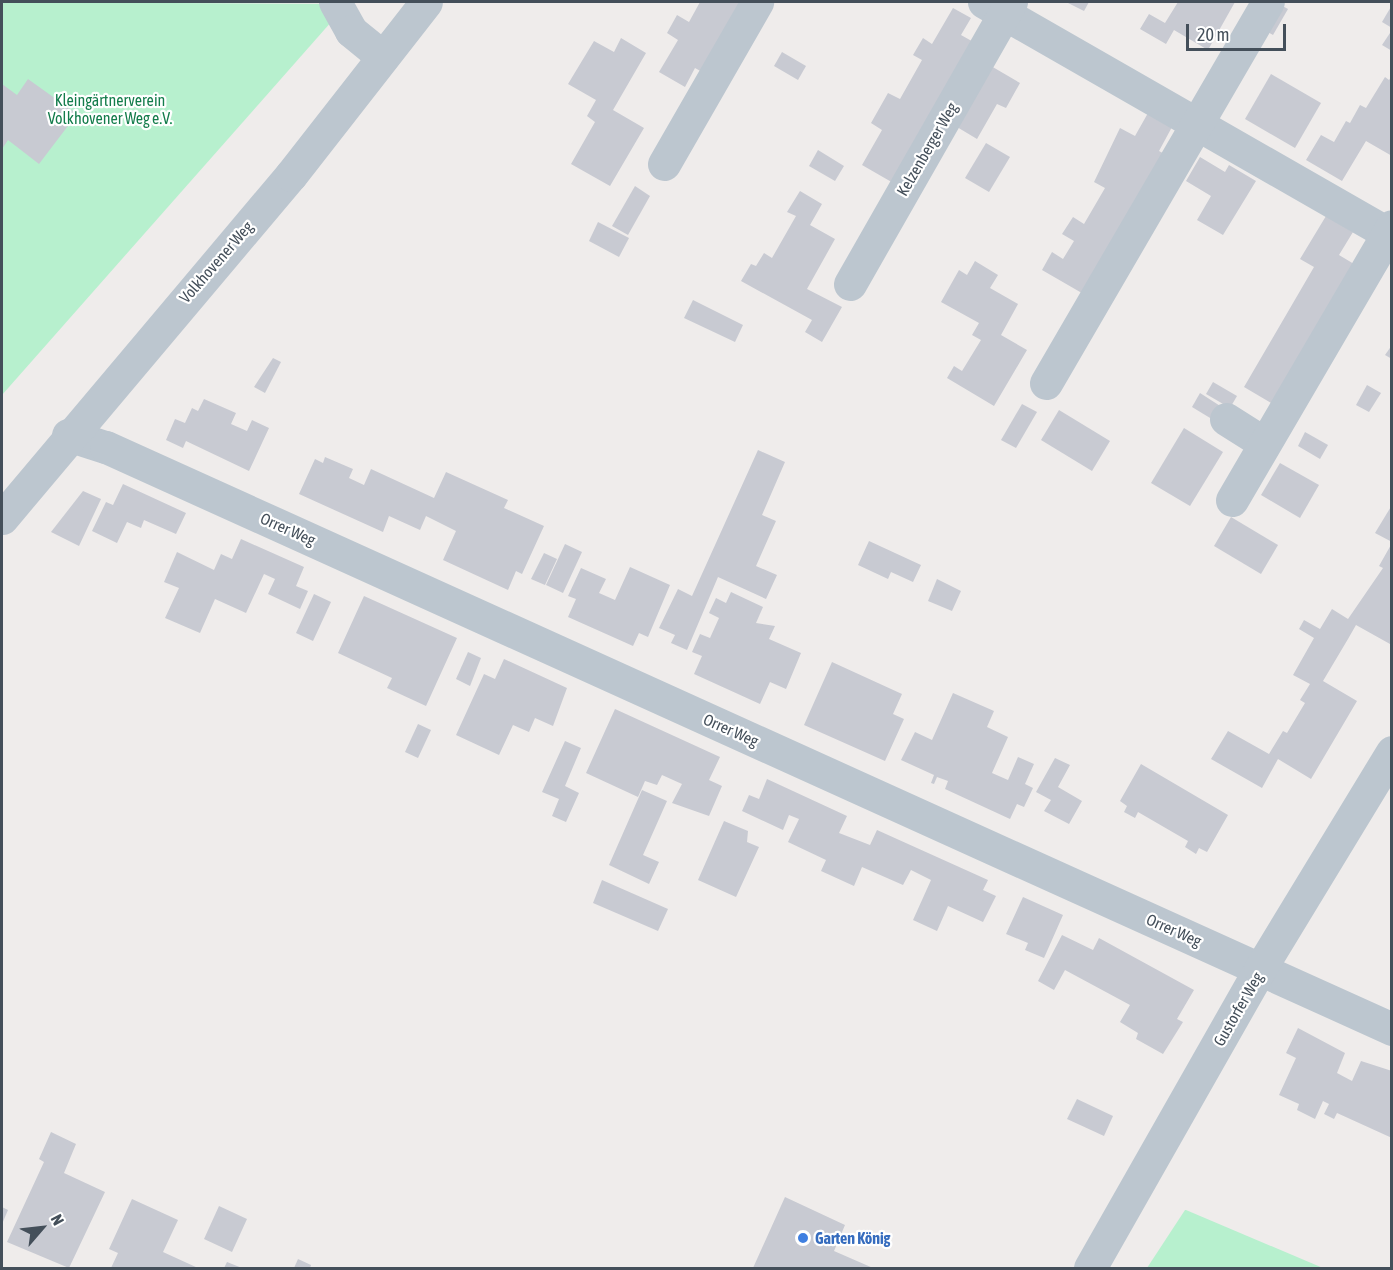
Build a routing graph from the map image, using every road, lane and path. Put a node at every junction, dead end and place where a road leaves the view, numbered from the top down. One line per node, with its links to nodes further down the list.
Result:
1 (335, 2): 6 (street)
2 (426, 2): 6 (street, Volkhovener Weg)
3 (757, 2): 8 (street)
4 (1268, 2): 7 (street)
5 (1000, 5): 7 (street, Kelzenberger Weg); 10 (street, Kelzenberger Weg)
6 (383, 57): 13 (street, Volkhovener Weg)
7 (1197, 127): 9 (street, Kelzenberger Weg); 11 (street)
8 (664, 164)
9 (1390, 232): 14 (street, Kelzenberger Weg)
10 (850, 284)
11 (1046, 383)
12 (1226, 419): 14 (street)
13 (68, 435): 16 (street, Volkhovener Weg); 18 (street, Orrer Weg)
14 (1264, 443): 15 (street, Kelzenberger Weg)
15 (1232, 500)
16 (2, 518)
17 (1392, 752): 18 (street, Gustorfer Weg)
18 (1260, 969): 19 (street, Orrer Weg); 20 (street, Gustorfer Weg)
19 (1392, 1029)
20 (1090, 1269)

